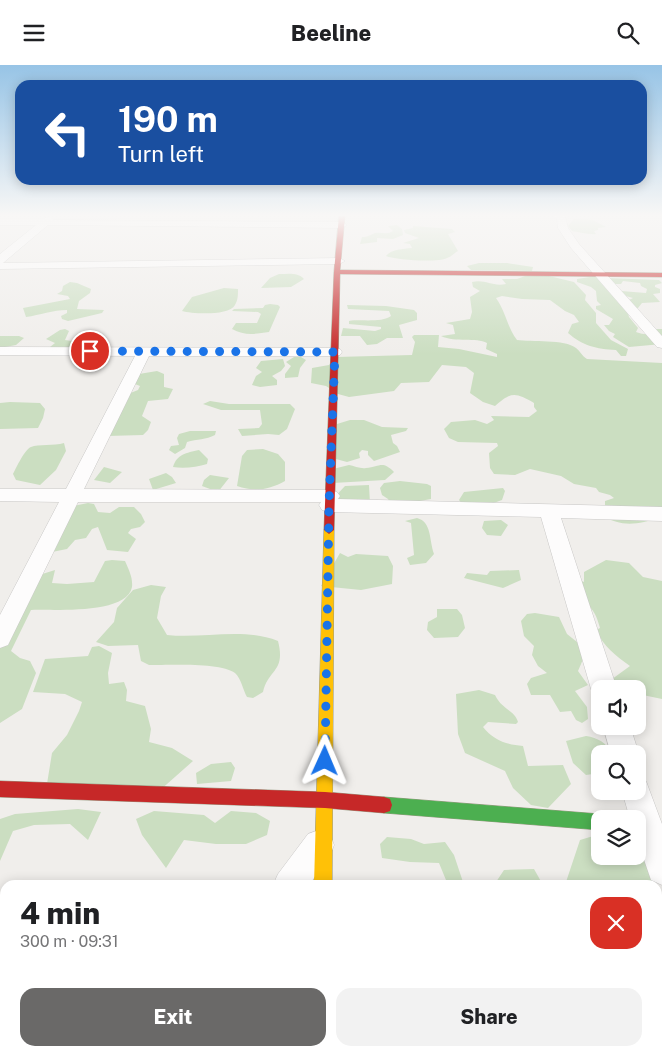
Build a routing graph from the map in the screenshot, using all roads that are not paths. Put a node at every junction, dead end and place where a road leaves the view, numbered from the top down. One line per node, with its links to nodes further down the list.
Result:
1 (272, 262): 6 (street)
2 (286, 262): 4 (street)
3 (338, 262): 10 (street)
4 (300, 263): 10 (street); 12 (street); 13 (street)
5 (592, 263): 7 (street); 11 (street); 16 (street)
6 (211, 264): 8 (street); 14 (street)
7 (662, 264)
8 (13, 265): 9 (street); 15 (street)
9 (0, 266)
10 (338, 266): 11 (street); 13 (street); 22 (street)
11 (371, 266): 16 (street)
12 (272, 272): 13 (street); 14 (street)
13 (320, 272)
14 (169, 273): 15 (street)
15 (61, 274): 17 (street)
16 (600, 274): 18 (street); 19 (street)
17 (0, 275)
18 (662, 275)
19 (662, 344)
20 (0, 351): 21 (street)
21 (144, 351): 22 (street); 24 (street)
22 (335, 352): 25 (street)
23 (0, 495): 24 (street)
24 (72, 495): 25 (street); 28 (street)
25 (329, 500): 26 (street); 31 (street)
26 (549, 512): 27 (street); 29 (street)
27 (662, 514)
28 (0, 639)
29 (601, 680)
30 (0, 789): 31 (street)
31 (324, 800): 33 (street); 35 (street)
32 (639, 800): 34 (street)
33 (591, 821)
34 (649, 826): 36 (street)
35 (324, 838): 37 (street); 38 (street)
36 (662, 869)
37 (293, 880)
38 (323, 880)

